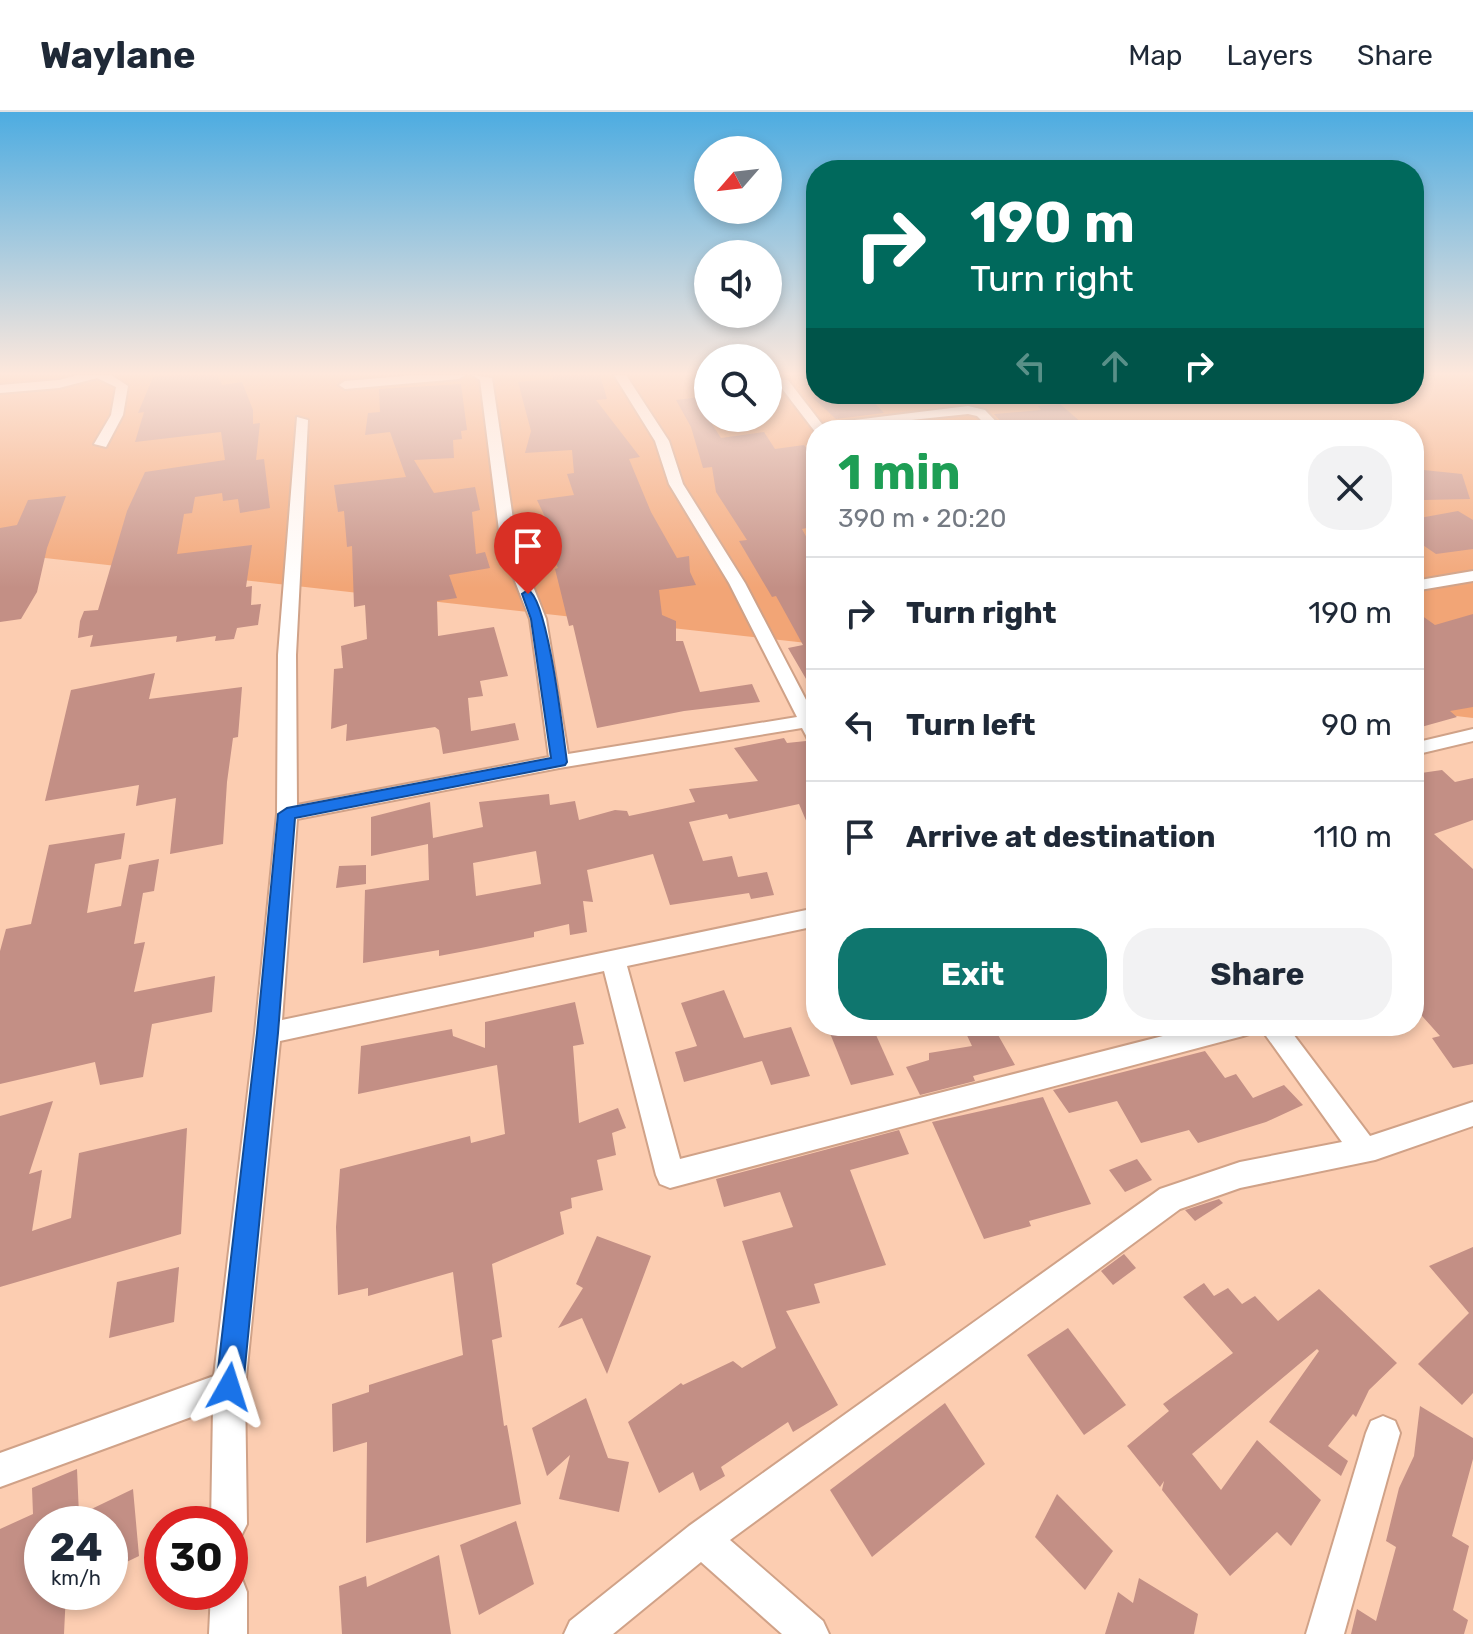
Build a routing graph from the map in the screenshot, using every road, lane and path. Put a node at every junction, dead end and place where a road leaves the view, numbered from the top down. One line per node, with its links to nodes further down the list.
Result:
1 (300, 446): 11 (street)
2 (495, 446): 10 (street)
3 (664, 446): 6 (street)
4 (1473, 577): 5 (street)
5 (1424, 584)
6 (806, 720)
7 (806, 731): 10 (street)
8 (1473, 735): 9 (street)
9 (1424, 747)
10 (559, 762): 11 (street)
11 (287, 814): 14 (street)
12 (806, 919): 13 (street)
13 (613, 958): 14 (street); 15 (street)
14 (268, 1033): 19 (street)
15 (1205, 1036)
16 (1279, 1036): 18 (street)
17 (1473, 1114): 18 (street)
18 (1364, 1150): 23 (street)
19 (229, 1387): 21 (street); 22 (street)
20 (1383, 1433): 28 (street)
21 (0, 1470)
22 (229, 1506)
23 (702, 1539): 26 (street); 27 (street)
24 (229, 1610): 25 (street)
25 (228, 1634)
26 (583, 1634)
27 (810, 1634)
28 (1325, 1634)

